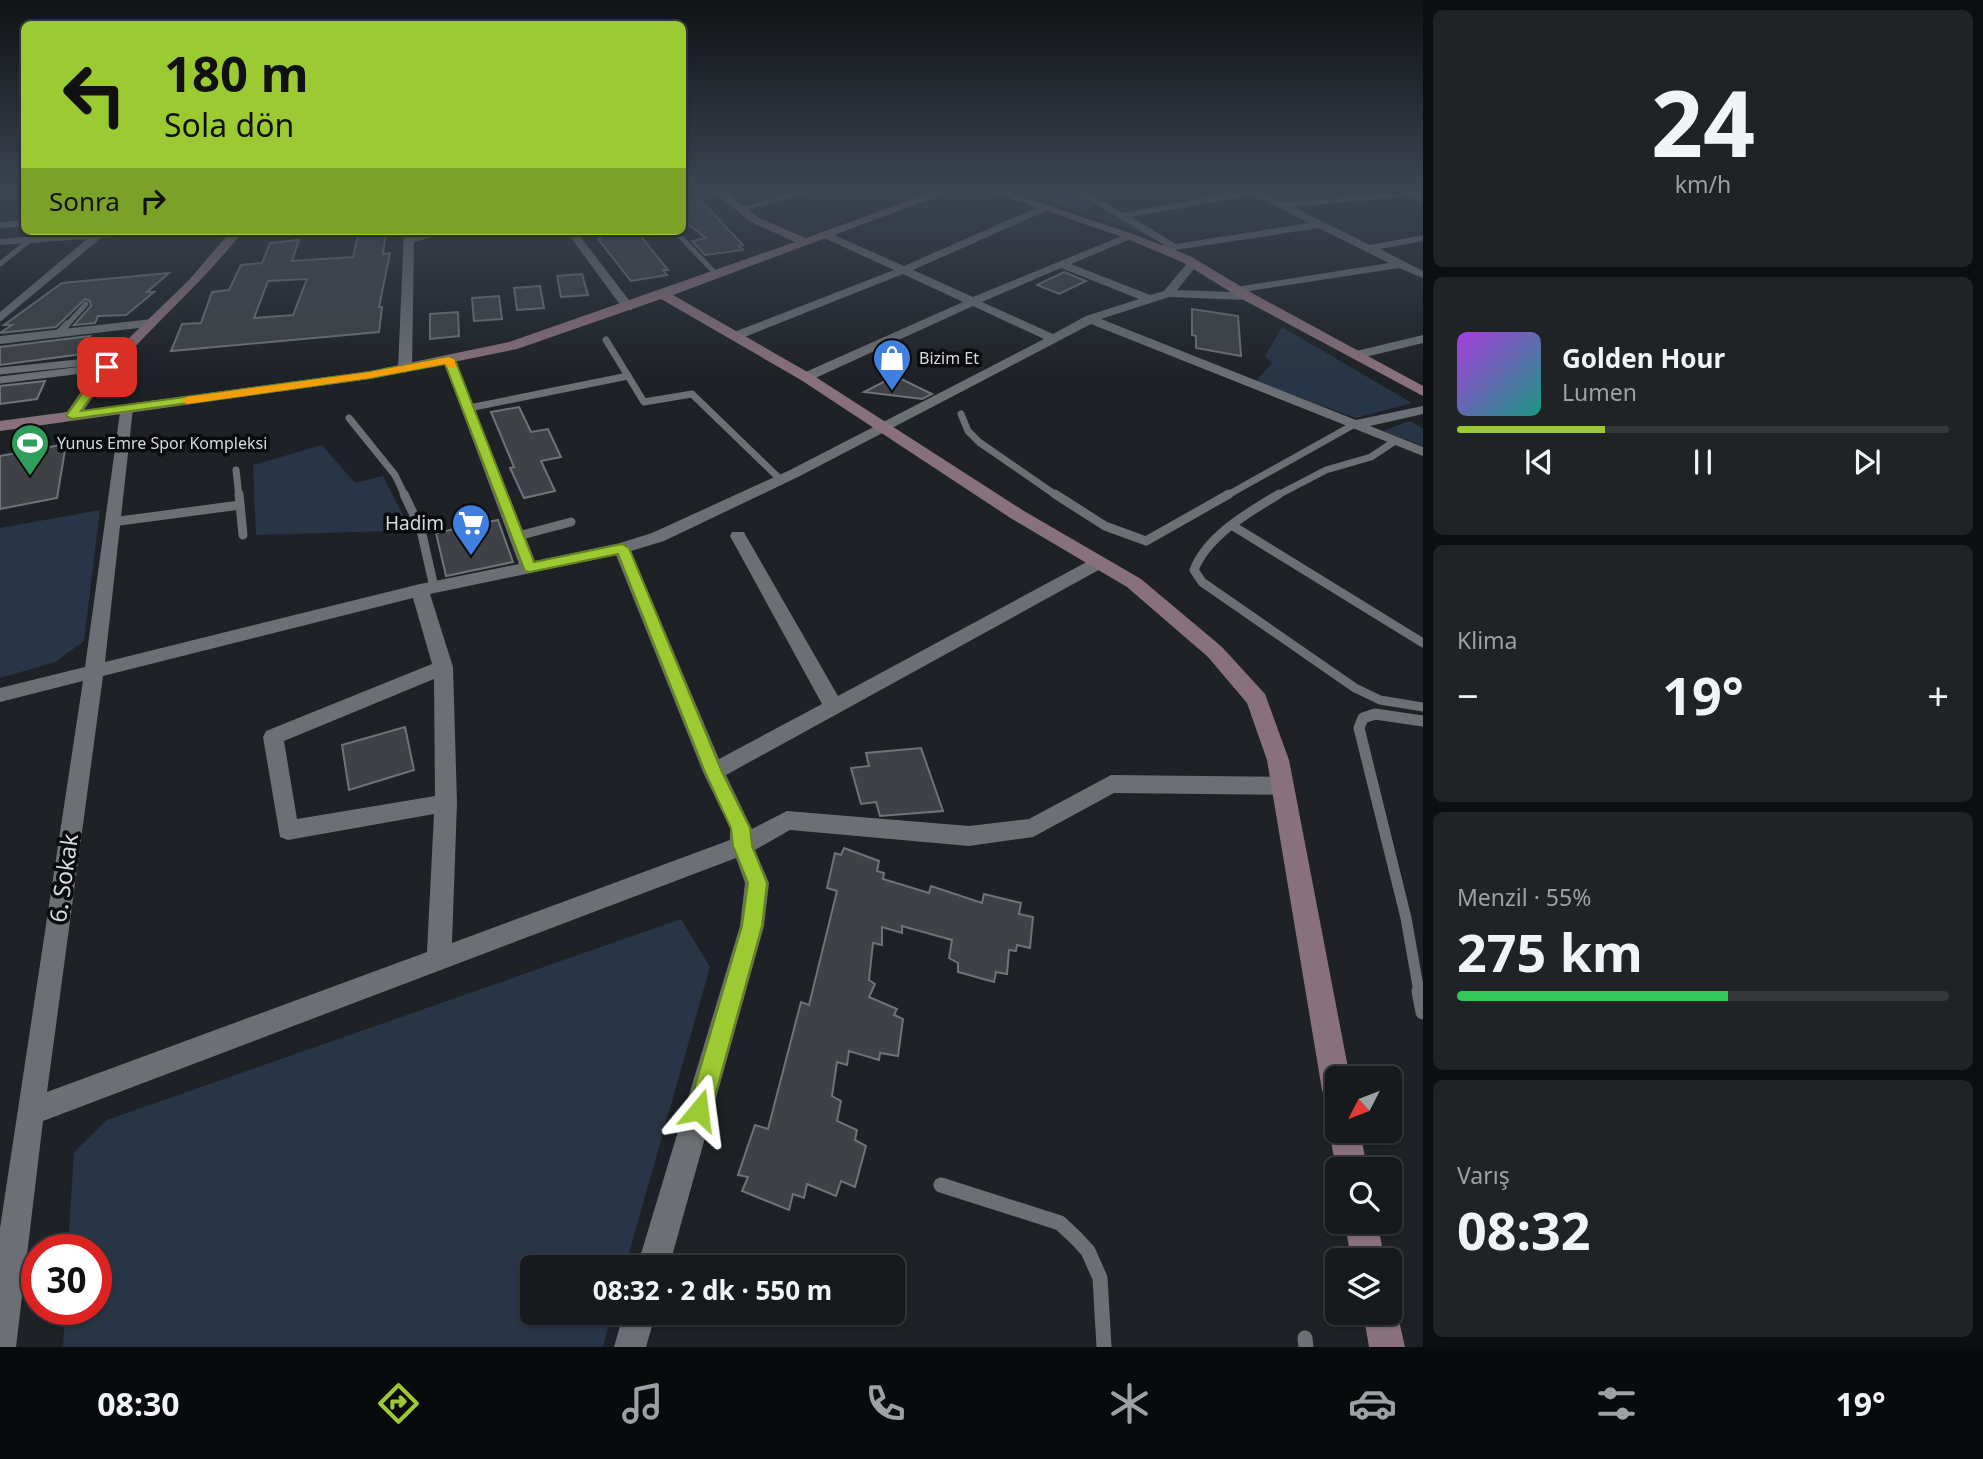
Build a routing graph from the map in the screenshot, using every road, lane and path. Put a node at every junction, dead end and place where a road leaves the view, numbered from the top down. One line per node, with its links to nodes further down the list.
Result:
1 (76, 254): 25 (street)
2 (219, 254): 27 (street)
3 (408, 254): 37 (street)
4 (588, 254): 24 (street)
5 (697, 254): 16 (lane)
6 (776, 254): 16 (street)
7 (868, 254): 15 (street)
8 (940, 254): 15 (street)
9 (1085, 254): 13 (street)
10 (1178, 254): 12 (street)
11 (1381, 254): 14 (street)
12 (1193, 263): 18 (street); 19 (street)
13 (1060, 264): 21 (street); 22 (street)
14 (1401, 264): 17 (street); 19 (street)
15 (904, 270): 22 (street); 29 (street)
16 (717, 275): 20 (street)
17 (1423, 275)
18 (1168, 293): 19 (street); 21 (street)
19 (1241, 293): 34 (street)
20 (663, 295): 24 (street); 29 (street)
21 (1147, 298): 26 (street)
22 (974, 301): 30 (street); 40 (street)
23 (86, 304): 28 (lane)
24 (628, 307): 35 (street)
25 (0, 318)
26 (1090, 320): 30 (street); 49 (street)
27 (152, 323): 28 (street); 36 (street)
28 (58, 334): 32 (street)
29 (738, 335): 40 (street)
30 (1055, 339): 51 (street)
31 (1423, 339): 34 (street)
32 (0, 340)
33 (606, 340): 39 (lane)
34 (1357, 355): 42 (street)
35 (449, 360): 37 (street); 44 (street)
36 (111, 363): 38 (lane); 41 (lane); 47 (street)
37 (405, 369): 43 (street)
38 (0, 371)
39 (628, 376): 44 (lane); 55 (lane)
40 (807, 377): 51 (street)
41 (0, 380)
42 (1423, 392)
43 (126, 408): 47 (street); 57 (street, 6. Sokak)
44 (469, 408): 61 (street)
45 (1423, 411): 49 (street)
46 (961, 414): 49 (lane)
47 (72, 416): 50 (street)
48 (349, 418): 66 (lane)
49 (1353, 425): 52 (street)
50 (0, 426)
51 (881, 428): 55 (street); 64 (street)
52 (1395, 441): 53 (street); 59 (lane)
53 (1423, 452)
54 (236, 470): 56 (lane)
55 (780, 480): 63 (street)
56 (240, 505): 57 (lane); 60 (lane)
57 (112, 522): 69 (street, 6. Sokak)
58 (571, 522): 61 (lane)
59 (1233, 526): 67 (lane); 72 (lane)
60 (243, 535)
61 (518, 536): 65 (street)
62 (738, 536): 71 (street)
63 (622, 548): 65 (street); 74 (street)
64 (1100, 562): 71 (street); 75 (street)
65 (530, 568): 66 (street)
66 (427, 588): 68 (street); 69 (street)
67 (1423, 643)
68 (443, 667): 76 (street); 76 (street)
69 (94, 673): 70 (street); 81 (street, 6. Sokak)
70 (0, 695)
71 (834, 705): 74 (street)
72 (1423, 707)
73 (1423, 721): 79 (lane)
74 (714, 772): 77 (street)
75 (1283, 786): 77 (street); 80 (street)
76 (446, 803): 78 (street)
77 (742, 846): 78 (street); 83 (street)
78 (439, 959): 81 (street)
79 (1423, 1012)
80 (1333, 1066)
81 (30, 1112): 86 (street, 6. Sokak)
82 (941, 1185): 88 (lane)
83 (656, 1255)
84 (636, 1325): 87 (street)
85 (1383, 1325): 89 (street)
86 (0, 1347)
87 (630, 1347)
88 (1104, 1347)
89 (1387, 1347)

